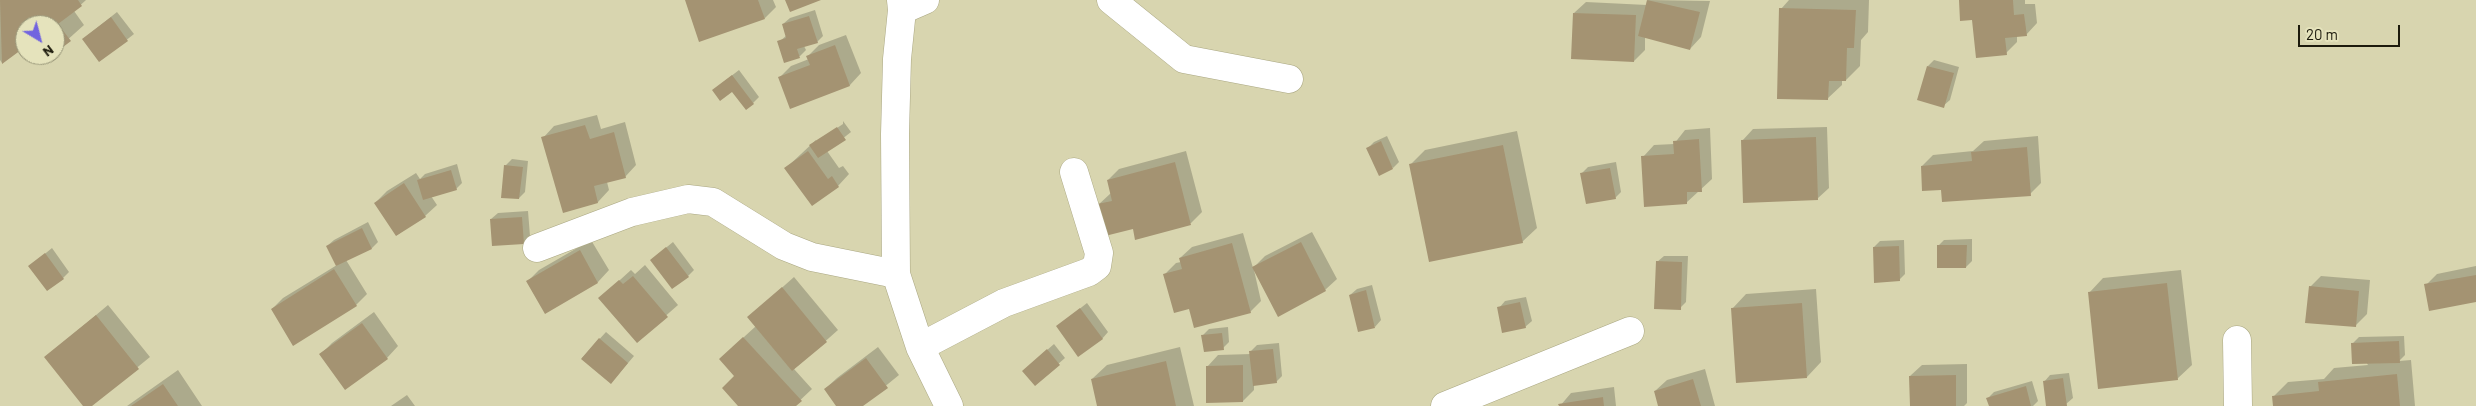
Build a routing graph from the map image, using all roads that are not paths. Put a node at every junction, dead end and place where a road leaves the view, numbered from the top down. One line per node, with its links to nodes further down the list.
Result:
1 (1110, 0): 3 (street)
2 (909, 3): 6 (street)
3 (1289, 79)
4 (1074, 172): 9 (street)
5 (538, 248): 6 (street)
6 (896, 274): 9 (street)
7 (1630, 331): 11 (street)
8 (2237, 340): 12 (street)
9 (920, 346): 10 (street)
10 (949, 406)
11 (1445, 406)
12 (2238, 406)

